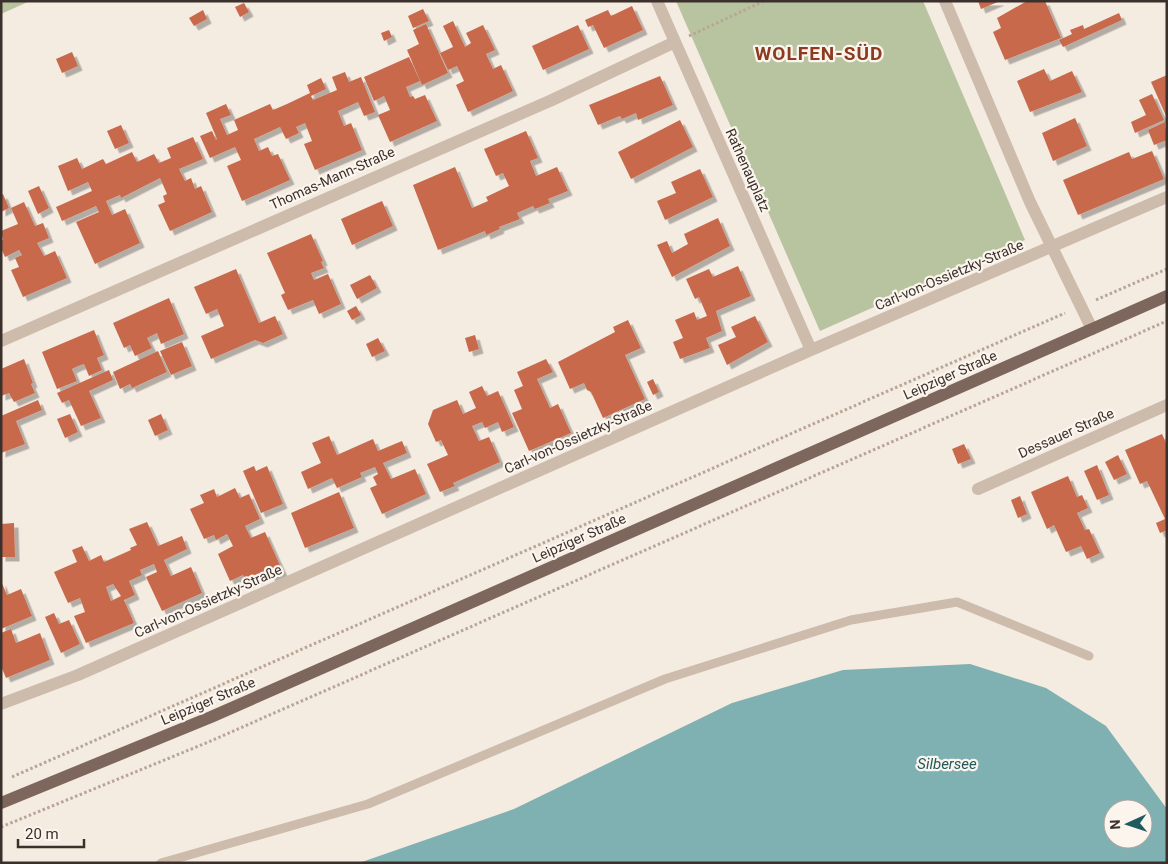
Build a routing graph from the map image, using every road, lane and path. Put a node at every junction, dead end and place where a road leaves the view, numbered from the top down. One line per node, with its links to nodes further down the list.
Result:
1 (657, 1): 5 (street, Rathenauplatz)
2 (764, 1): 4 (path)
3 (945, 1): 7 (street)
4 (702, 30)
5 (675, 42): 13 (street, Thomas-Mann-Straße); 14 (street, Rathenauplatz)
6 (1167, 197): 7 (street, Carl-von-Ossietzky-Straße)
7 (1052, 247): 10 (street); 14 (street, Carl-von-Ossietzky-Straße)
8 (1167, 269): 10 (path)
9 (1167, 296): 12 (main road, Leipziger Straße)
10 (1081, 306): 12 (street); 19 (path)
11 (1167, 320): 21 (path)
12 (1092, 329): 20 (main road, Leipziger Straße)
13 (1, 341)
14 (811, 350): 18 (street, Carl-von-Ossietzky-Straße)
15 (1167, 405): 16 (street, Dessauer Straße)
16 (978, 489)
17 (1089, 656): 22 (lane)
18 (1, 704)
19 (10, 778)
20 (1, 803)
21 (1, 827)
22 (161, 863)

